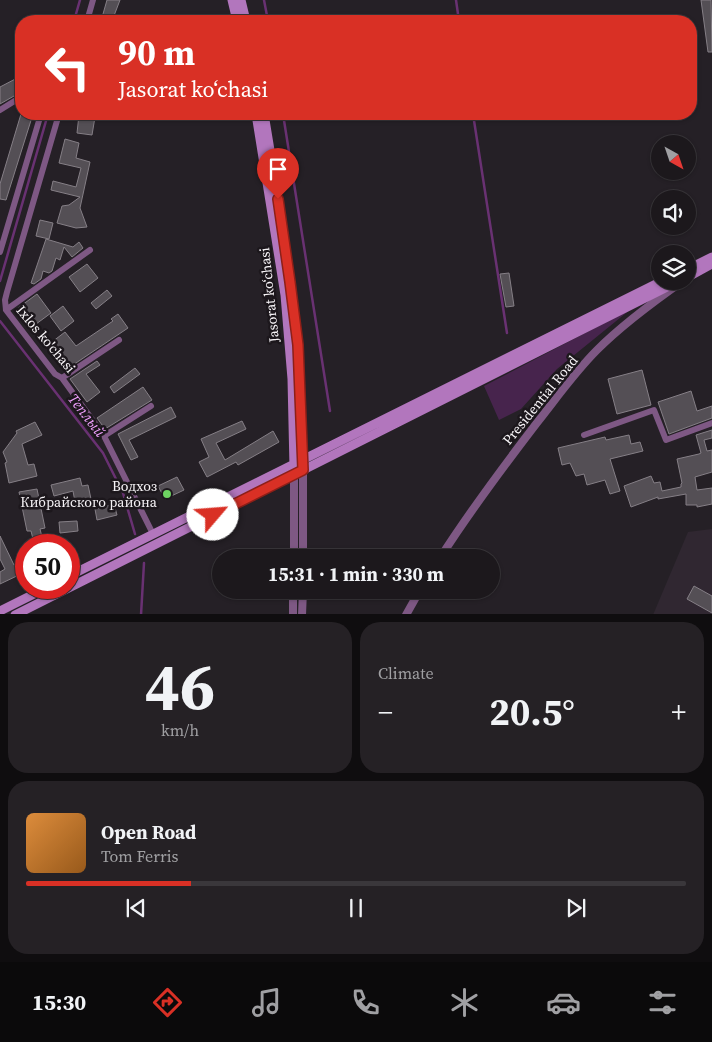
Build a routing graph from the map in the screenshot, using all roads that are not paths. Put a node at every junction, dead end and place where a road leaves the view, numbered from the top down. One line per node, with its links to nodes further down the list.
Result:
1 (93, 0): 4 (street)
2 (232, 0): 5 (main road)
3 (241, 0): 6 (main road)
4 (88, 15)
5 (236, 15)
6 (245, 15)
7 (15, 101): 8 (street)
8 (0, 110)
9 (39, 120): 14 (street)
10 (57, 120): 22 (street, Ixlos ko'chasi)
11 (257, 120): 30 (main road, Jasorat koʻchasi)
12 (265, 120): 30 (main road, Jasorat koʻchasi)
13 (90, 250): 23 (street)
14 (0, 252)
15 (712, 256): 17 (main road)
16 (712, 264): 18 (main road)
17 (696, 265)
18 (696, 272)
19 (651, 286): 30 (main road)
20 (662, 290): 31 (main road)
21 (670, 290): 35 (street, Presidential Road)
22 (2, 300): 23 (street, Ixlos ko'chasi)
23 (6, 310): 25 (street, Ixlos ko'chasi)
24 (119, 340): 25 (street)
25 (62, 378): 29 (street, Ixlos ko'chasi)
26 (151, 406): 29 (street)
27 (712, 423): 28 (street)
28 (584, 435)
29 (104, 436): 32 (street, Ixlos ko'chasi)
30 (298, 461): 31 (main road, Jasorat koʻchasi); 32 (main road)
31 (299, 472): 33 (street); 34 (street); 42 (main road)
32 (153, 534): 36 (main road)
33 (295, 549)
34 (303, 549)
35 (446, 549)
36 (80, 570)
37 (24, 599): 41 (main road)
38 (293, 599): 43 (street)
39 (303, 599): 44 (street)
40 (415, 599): 45 (street)
41 (0, 611)
42 (15, 614)
43 (293, 614)
44 (302, 614)
45 (406, 614)

